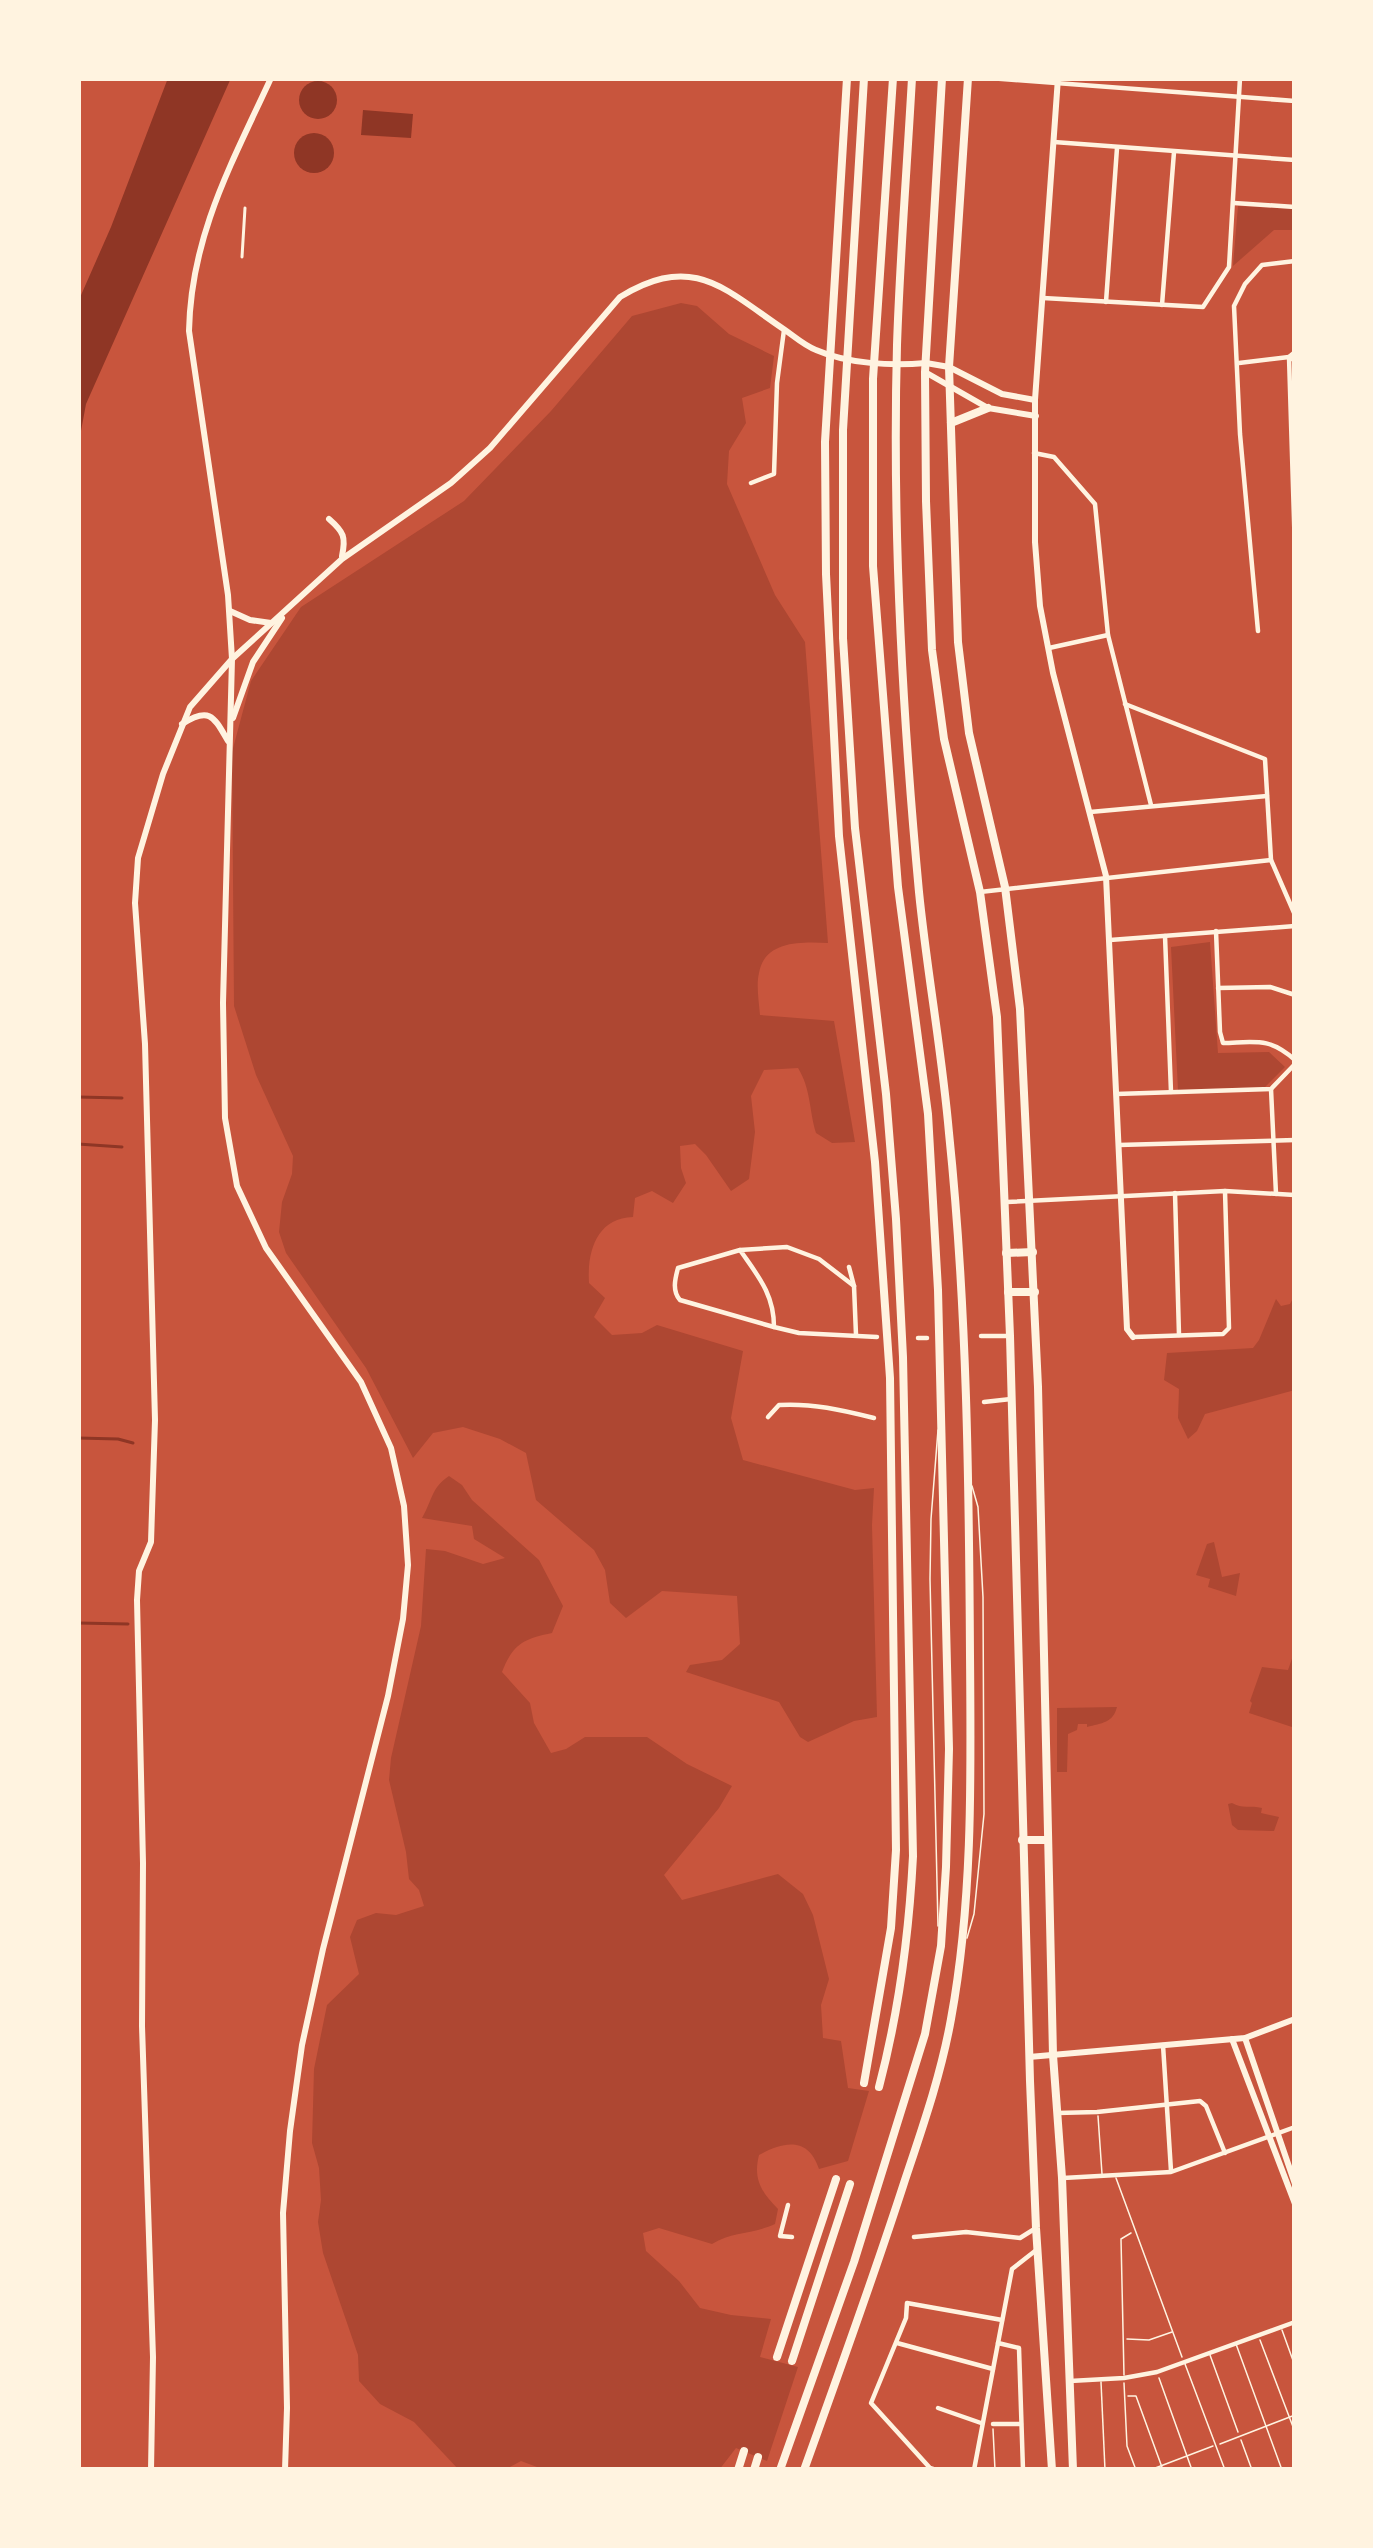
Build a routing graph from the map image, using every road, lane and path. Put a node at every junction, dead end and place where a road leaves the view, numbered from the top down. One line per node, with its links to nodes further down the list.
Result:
1 (271, 78): 42 (street)
2 (847, 78): 110 (main road)
3 (865, 78): 111 (main road)
4 (893, 78): 94 (main road)
5 (912, 78): 99 (main road)
6 (942, 78): 29 (main road)
7 (968, 78): 30 (main road)
8 (989, 78): 10 (street)
9 (1240, 78): 11 (street)
10 (1058, 81): 11 (street); 13 (street)
11 (1238, 98): 12 (street); 16 (street)
12 (1295, 101)
13 (1054, 142): 14 (street); 23 (street)
14 (1117, 148): 15 (street); 24 (street)
15 (1174, 152): 16 (street); 25 (street)
16 (1236, 156): 17 (street); 18 (street)
17 (1295, 160)
18 (1234, 203): 19 (street); 25 (street)
19 (1295, 207)
20 (244, 208): 21 (street)
21 (242, 257)
22 (1295, 261): 28 (street)
23 (1043, 298): 24 (street); 32 (street)
24 (1106, 302): 25 (street)
25 (1162, 304)
26 (784, 330): 29 (street); 37 (street); 40 (street)
27 (1293, 357): 28 (street); 39 (street)
28 (1239, 363): 44 (street)
29 (923, 366): 30 (street); 31 (street); 58 (main road)
30 (949, 367): 31 (main road); 32 (street)
31 (950, 388): 33 (street); 35 (main road)
32 (1035, 400): 34 (street)
33 (988, 408): 34 (street); 35 (main road)
34 (1036, 416): 36 (street)
35 (951, 423): 57 (main road)
36 (1034, 453): 45 (street); 46 (street)
37 (751, 483)
38 (328, 519): 40 (street)
39 (1295, 552)
40 (342, 560): 41 (street)
41 (293, 602): 43 (street); 49 (street)
42 (230, 611): 43 (street); 47 (street)
43 (271, 622): 47 (street)
44 (1258, 632)
45 (1108, 635): 46 (street); 48 (street)
46 (1049, 648): 54 (street)
47 (232, 658): 49 (street); 50 (street)
48 (1124, 704): 52 (street); 53 (street)
49 (232, 722): 51 (street)
50 (182, 724): 51 (street); 166 (street)
51 (231, 745): 167 (street)
52 (1267, 796): 53 (street); 55 (street)
53 (1151, 805): 54 (street)
54 (1090, 812): 56 (street)
55 (1271, 860): 56 (street); 59 (street)
56 (1106, 876): 57 (street); 63 (street)
57 (1005, 887): 58 (street); 78 (main road)
58 (980, 892): 79 (main road)
59 (1295, 915)
60 (1295, 926): 61 (street)
61 (1216, 932): 62 (street); 64 (street)
62 (1166, 936): 63 (street); 69 (street)
63 (1110, 940): 68 (street)
64 (1218, 988): 65 (street); 66 (street)
65 (1295, 995)
66 (1295, 1062): 67 (street)
67 (1270, 1089): 69 (street); 71 (street)
68 (1116, 1094): 69 (street); 72 (street)
69 (1172, 1094)
70 (1295, 1139): 71 (street)
71 (1272, 1141): 72 (street); 75 (street)
72 (1119, 1145): 77 (street)
73 (1225, 1191): 74 (street); 75 (street); 89 (street)
74 (1175, 1192): 77 (street); 89 (street)
75 (1276, 1194): 76 (street)
76 (1295, 1195)
77 (1122, 1196): 78 (street); 93 (street)
78 (1030, 1201): 79 (street); 82 (main road)
79 (1004, 1202): 81 (main road)
80 (740, 1250): 84 (street); 87 (street); 87 (street)
81 (1006, 1252): 82 (main road); 85 (main road)
82 (1034, 1252): 86 (main road)
83 (849, 1267): 84 (street)
84 (854, 1286): 88 (street)
85 (1008, 1292): 86 (main road); 91 (main road)
86 (1035, 1292): 101 (main road)
87 (774, 1328): 88 (street)
88 (856, 1335): 92 (street)
89 (1179, 1335): 93 (street)
90 (981, 1336): 91 (street)
91 (1010, 1336): 95 (main road)
92 (877, 1337)
93 (1133, 1337)
94 (942, 1372): 102 (main road); 102 (lane)
95 (1011, 1399): 96 (street); 100 (main road)
96 (984, 1402)
97 (768, 1417): 98 (street)
98 (874, 1418)
99 (969, 1477): 103 (main road); 103 (lane)
100 (1022, 1840): 101 (main road); 109 (main road)
101 (1048, 1840): 108 (main road)
102 (940, 1946): 170 (main road)
103 (960, 1952): 171 (main road)
104 (1295, 2020): 105 (street)
105 (1245, 2038): 106 (street); 116 (street)
106 (1232, 2039): 107 (street); 116 (street)
107 (1162, 2045): 108 (street); 112 (street)
108 (1053, 2055): 109 (street); 114 (main road)
109 (1029, 2057): 127 (main road)
110 (864, 2083)
111 (879, 2086)
112 (1167, 2105): 113 (street); 117 (street); 118 (street)
113 (1097, 2112): 114 (street); 120 (lane)
114 (1057, 2113): 121 (main road)
115 (1295, 2127): 116 (street)
116 (1274, 2135): 117 (street); 124 (street); 125 (street)
117 (1225, 2153): 118 (street)
118 (1171, 2172): 119 (street)
119 (1115, 2175): 120 (street); 128 (lane)
120 (1102, 2176): 121 (street)
121 (1062, 2178): 150 (main road)
122 (836, 2179): 142 (main road)
123 (850, 2184): 143 (main road)
124 (1295, 2185)
125 (1295, 2204)
126 (788, 2205): 129 (street)
127 (1036, 2228): 130 (street); 131 (main road)
128 (1135, 2231): 135 (lane); 137 (lane)
129 (792, 2237)
130 (914, 2237)
131 (1037, 2249): 132 (street); 176 (main road)
132 (1002, 2320): 138 (street); 139 (street)
133 (1295, 2322): 134 (street)
134 (1281, 2327): 136 (street); 145 (lane)
135 (1172, 2332): 137 (lane); 144 (lane)
136 (1258, 2336): 140 (street); 154 (lane)
137 (1123, 2339): 149 (lane)
138 (897, 2343): 146 (street); 172 (street)
139 (998, 2343): 146 (street); 157 (street)
140 (1236, 2344): 141 (street); 158 (lane)
141 (1210, 2354): 144 (street); 160 (lane)
142 (777, 2356)
143 (792, 2361)
144 (1185, 2362): 147 (street); 161 (lane)
145 (1295, 2366)
146 (992, 2369): 155 (street)
147 (1157, 2372): 149 (street); 163 (lane)
148 (1101, 2378): 149 (street); 150 (street); 178 (lane)
149 (1124, 2378): 151 (lane)
150 (1069, 2380): 177 (main road)
151 (1124, 2396): 165 (lane); 179 (lane)
152 (938, 2408): 155 (street)
153 (1295, 2415): 154 (lane)
154 (1289, 2417): 158 (lane); 159 (lane)
155 (981, 2423): 156 (lane); 173 (street)
156 (993, 2424): 157 (street); 174 (lane)
157 (1021, 2424): 175 (street)
158 (1265, 2426): 160 (lane); 184 (lane)
159 (1295, 2432)
160 (1240, 2436): 161 (lane); 183 (lane)
161 (1216, 2445): 163 (lane); 182 (lane)
162 (744, 2451): 168 (main road)
163 (1187, 2456): 165 (lane); 181 (lane)
164 (758, 2457): 169 (main road)
165 (1162, 2468): 180 (lane)
166 (151, 2470)
167 (285, 2470)
168 (739, 2470)
169 (754, 2470)
170 (780, 2470)
171 (804, 2470)
172 (936, 2470)
173 (974, 2470)
174 (995, 2470)
175 (1023, 2470)
176 (1052, 2470)
177 (1073, 2470)
178 (1105, 2470)
179 (1136, 2470)
180 (1150, 2470)
181 (1192, 2470)
182 (1225, 2470)
183 (1252, 2470)
184 (1282, 2470)

